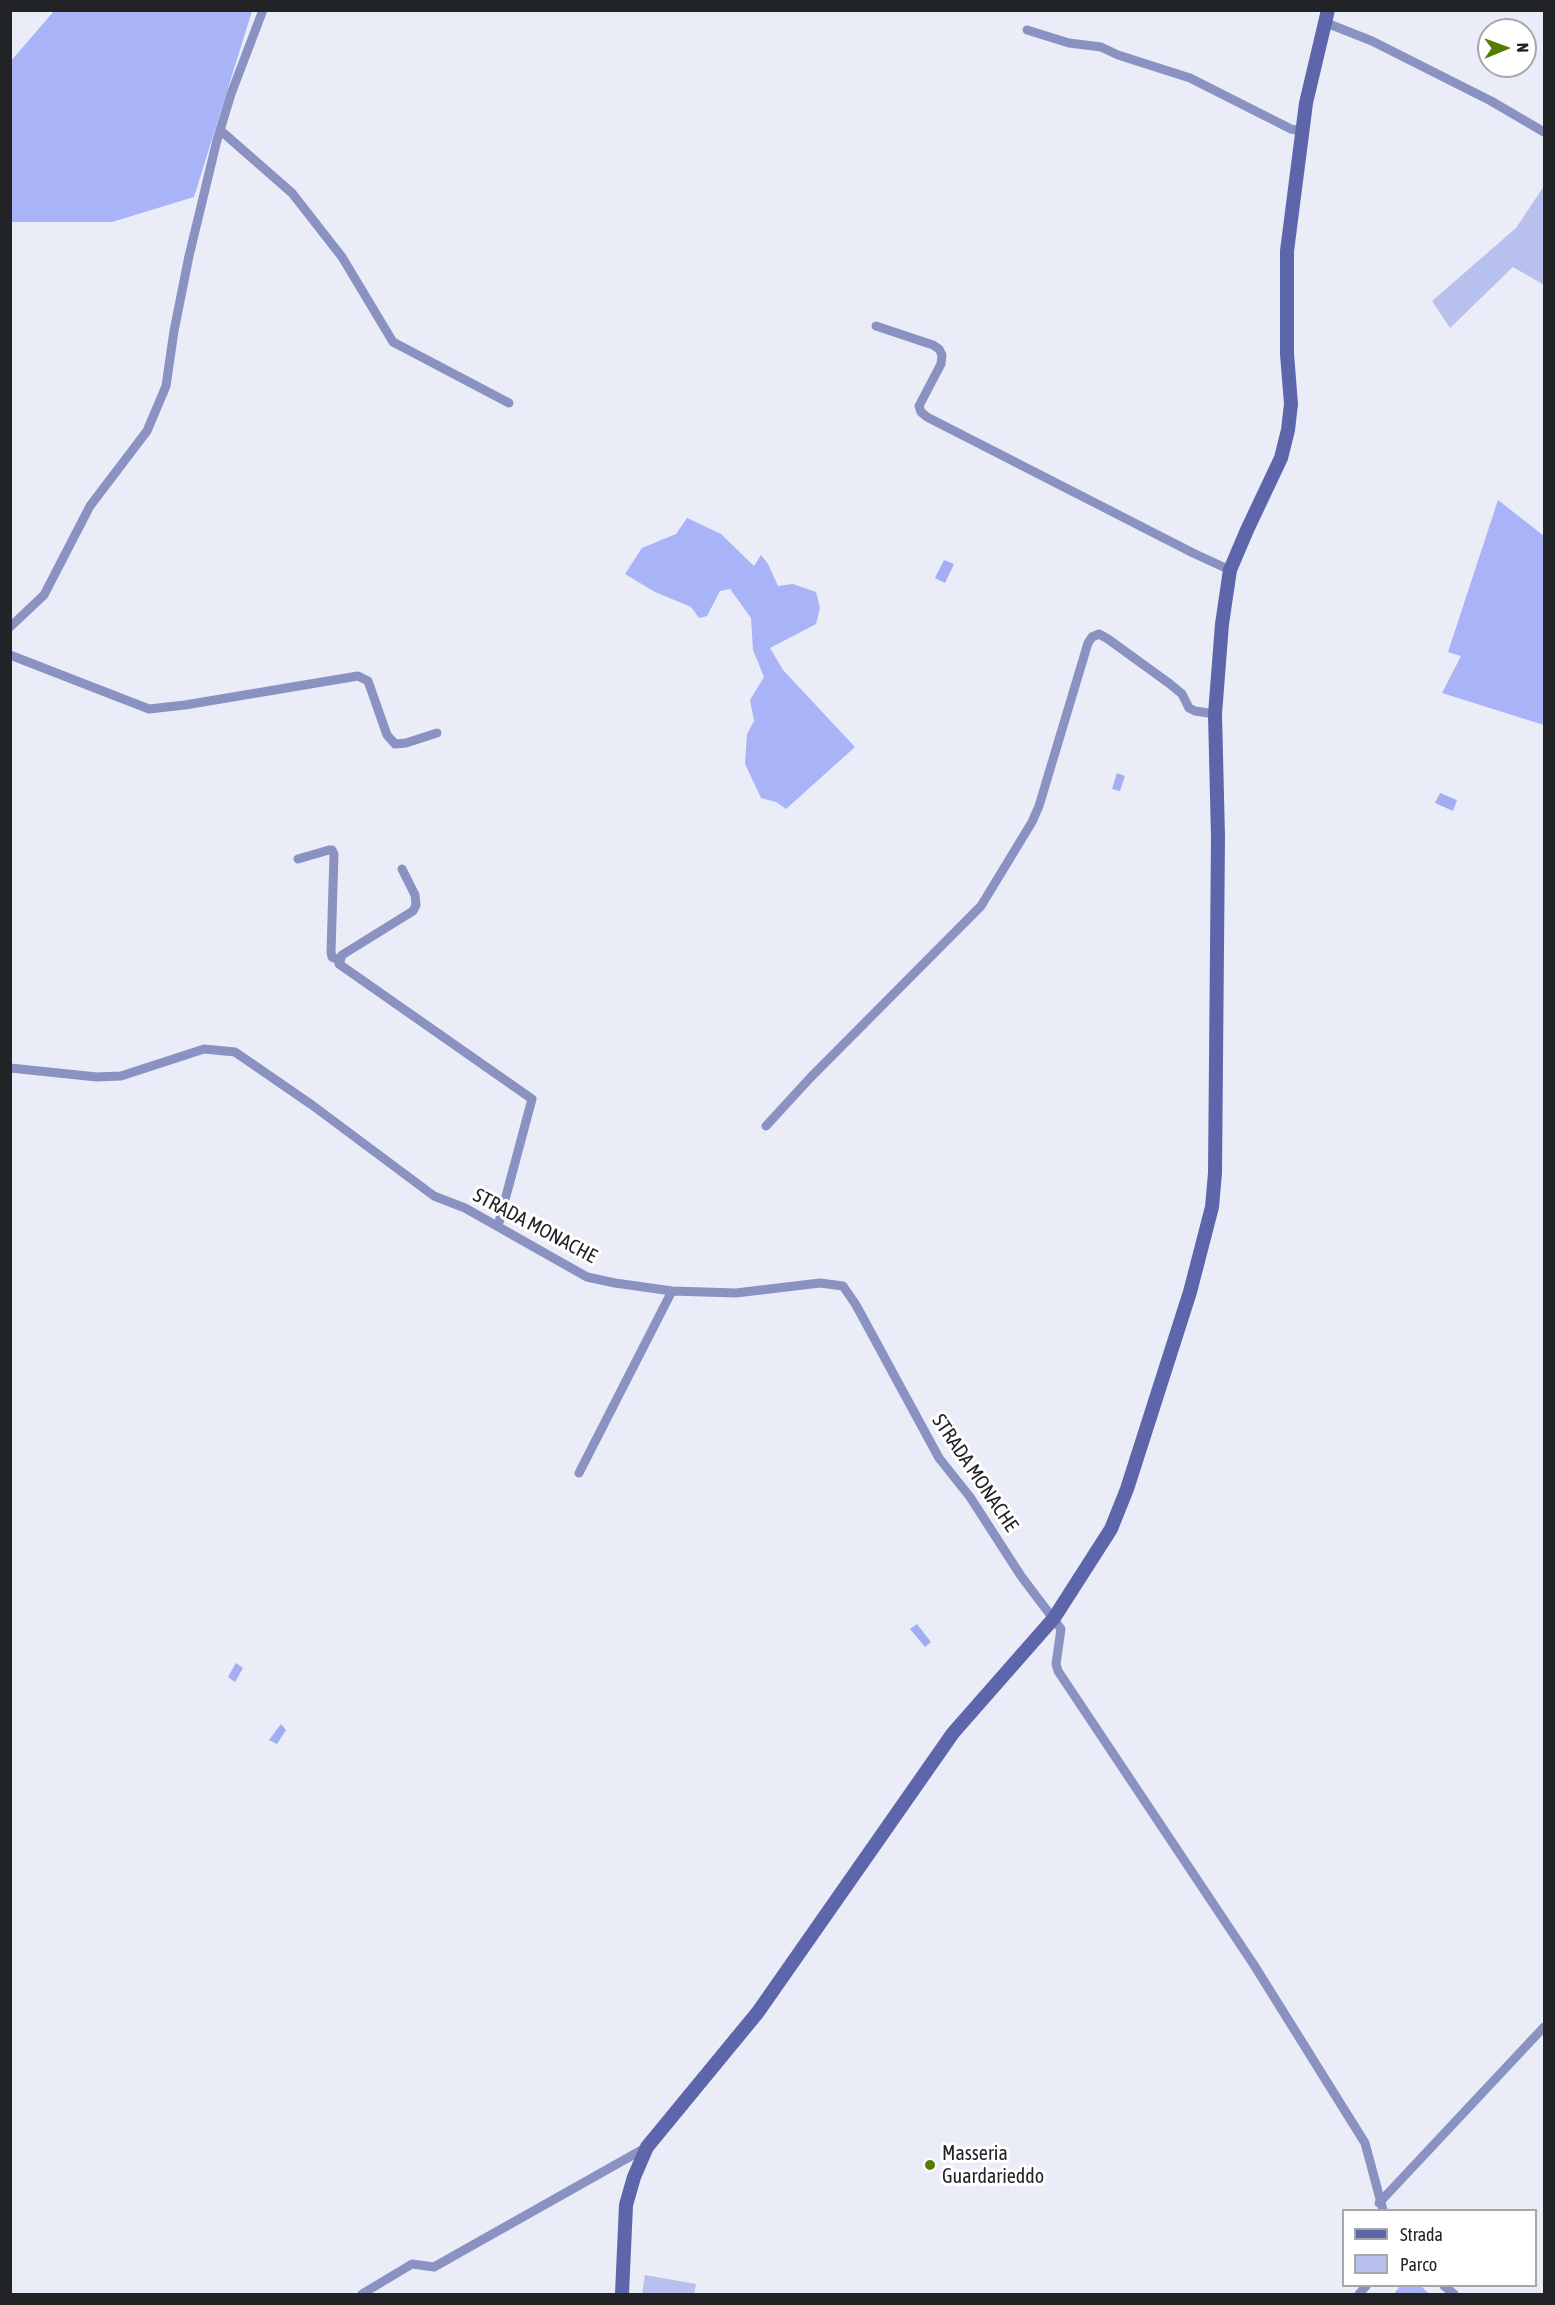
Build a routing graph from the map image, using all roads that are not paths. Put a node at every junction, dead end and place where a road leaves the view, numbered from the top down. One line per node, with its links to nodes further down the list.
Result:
1 (263, 10): 4 (street)
2 (1326, 16): 5 (main road); 6 (street)
3 (1027, 30): 5 (street)
4 (220, 130): 8 (street); 10 (street)
5 (1302, 131): 9 (main road)
6 (1545, 132)
7 (876, 327): 9 (street)
8 (509, 404)
9 (1230, 570): 12 (main road)
10 (10, 627)
11 (10, 654): 13 (street)
12 (1215, 714): 18 (street); 22 (main road)
13 (437, 733)
14 (298, 859): 16 (street)
15 (402, 869): 16 (street)
16 (339, 960): 19 (street)
17 (10, 1068): 19 (street, STRADA MONACHE)
18 (766, 1125)
19 (498, 1226): 20 (street, STRADA MONACHE)
20 (672, 1291): 21 (street); 22 (street, STRADA MONACHE)
21 (579, 1473)
22 (1053, 1618): 24 (main road); 25 (street)
23 (1545, 2027): 25 (street)
24 (647, 2147): 26 (street); 27 (main road)
25 (1381, 2207)
26 (362, 2295)
27 (622, 2295)

